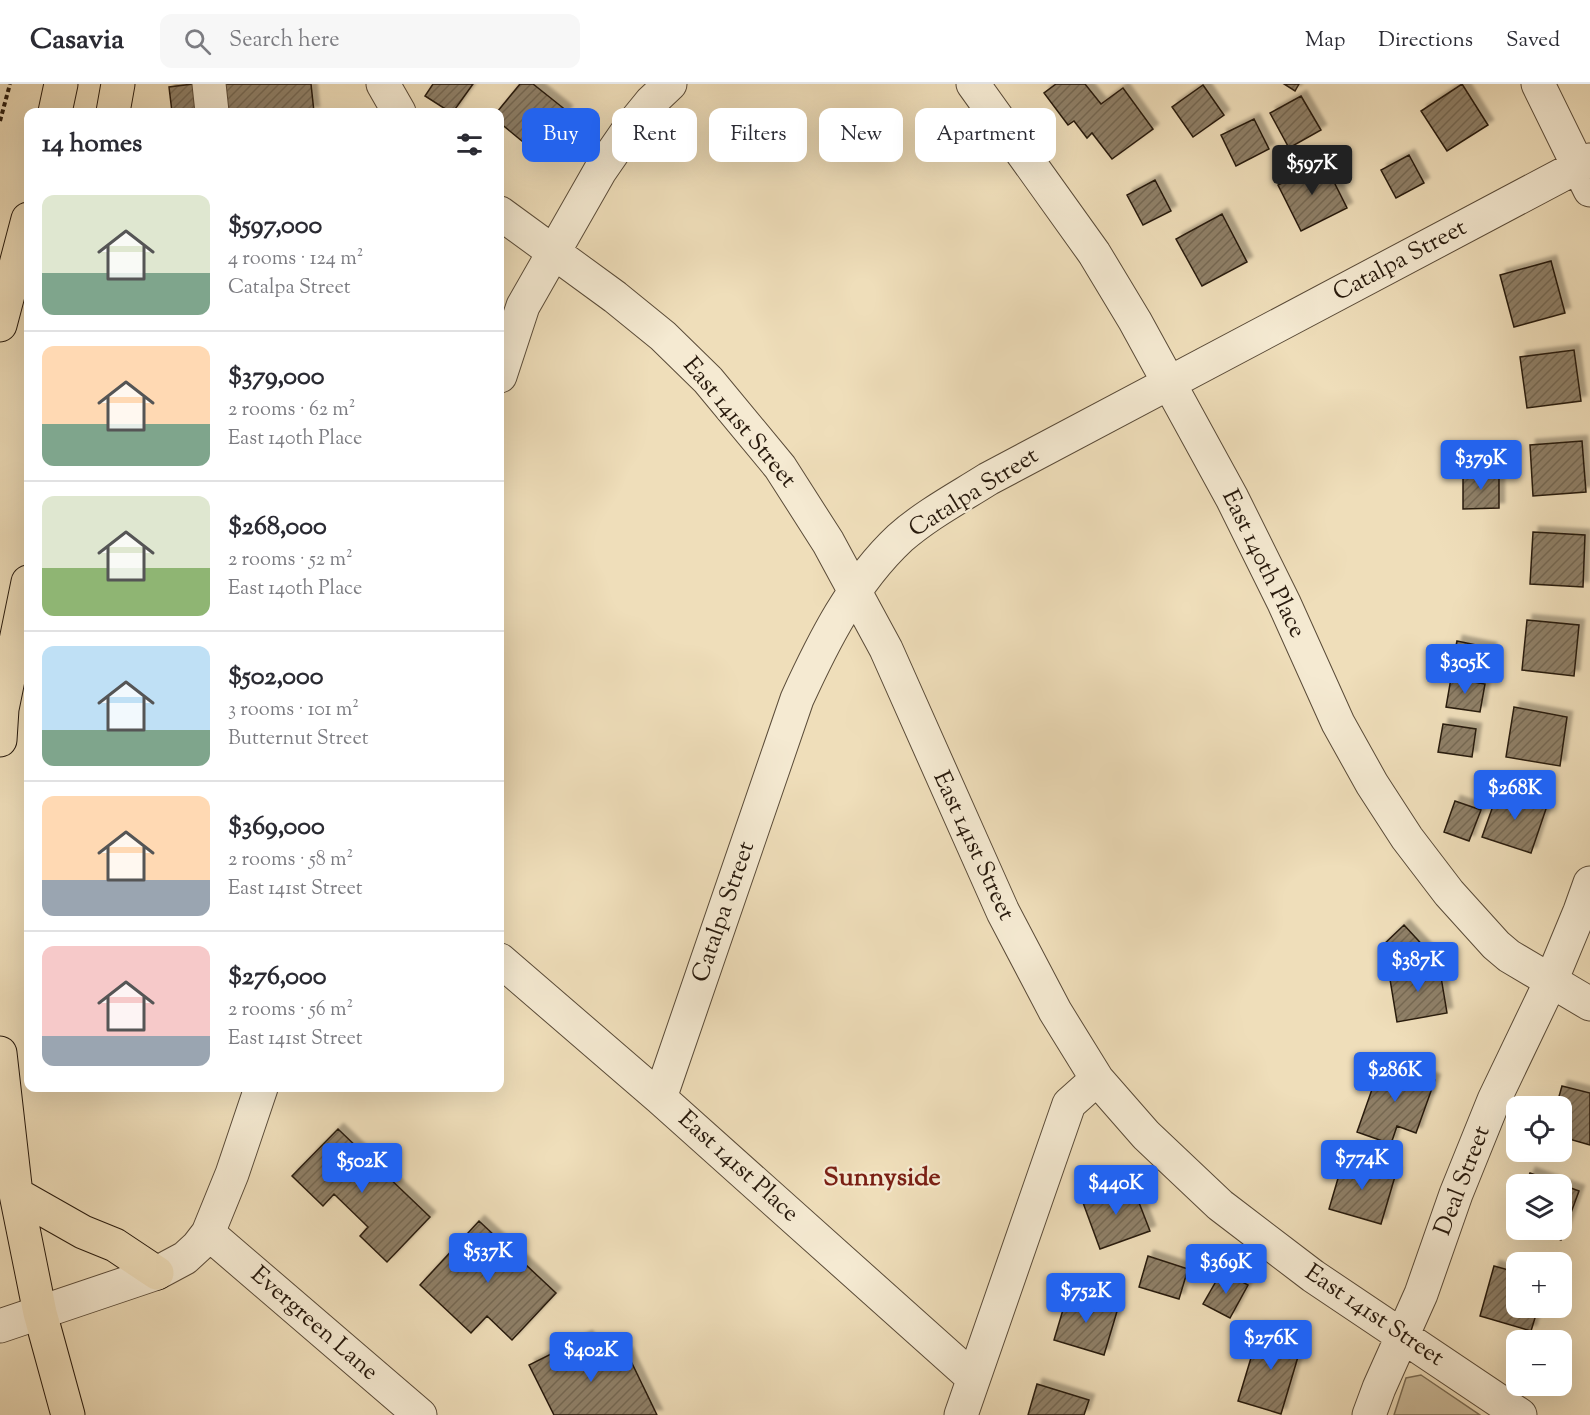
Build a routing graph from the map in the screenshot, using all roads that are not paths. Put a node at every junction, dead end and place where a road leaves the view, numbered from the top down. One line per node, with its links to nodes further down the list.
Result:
1 (61, 84): 7 (main road)
2 (118, 84): 8 (main road)
3 (209, 84): 9 (street)
4 (670, 84): 13 (street)
5 (974, 84): 16 (street, East 140th Place)
6 (1538, 84): 10 (street)
7 (56, 108)
8 (114, 108)
9 (212, 108)
10 (1586, 172): 16 (street, Catalpa Street)
11 (504, 216): 13 (street, East 141st Street)
12 (24, 234): 14 (main road)
13 (553, 253): 15 (street); 17 (street, East 141st Street)
14 (0, 325)
15 (504, 364)
16 (1170, 383): 17 (street, Catalpa Street); 22 (street, East 140th Place)
17 (854, 591): 25 (street, East 141st Street); 27 (street, Catalpa Street)
18 (24, 602): 19 (main road)
19 (0, 741)
20 (1590, 883): 22 (street, Deal Street)
21 (504, 963): 27 (street, East 141st Place)
22 (1551, 981): 23 (street, East 140th Place); 33 (street, Deal Street)
23 (1590, 1004)
24 (0, 1053): 28 (main road)
25 (1097, 1079): 33 (street, East 141st Street); 34 (street)
26 (260, 1092): 29 (street)
27 (660, 1098): 34 (street, East 141st Place)
28 (16, 1194): 30 (main road); 31 (main road)
29 (208, 1233): 30 (street); 36 (street, Evergreen Lane)
30 (157, 1273): 31 (street)
31 (40, 1313): 32 (street); 35 (main road)
32 (0, 1326)
33 (1401, 1335): 38 (street, Deal Street); 39 (street, East 141st Street)
34 (973, 1378): 37 (street)
35 (68, 1415)
36 (420, 1415)
37 (961, 1415)
38 (1369, 1415)
39 (1520, 1415)

